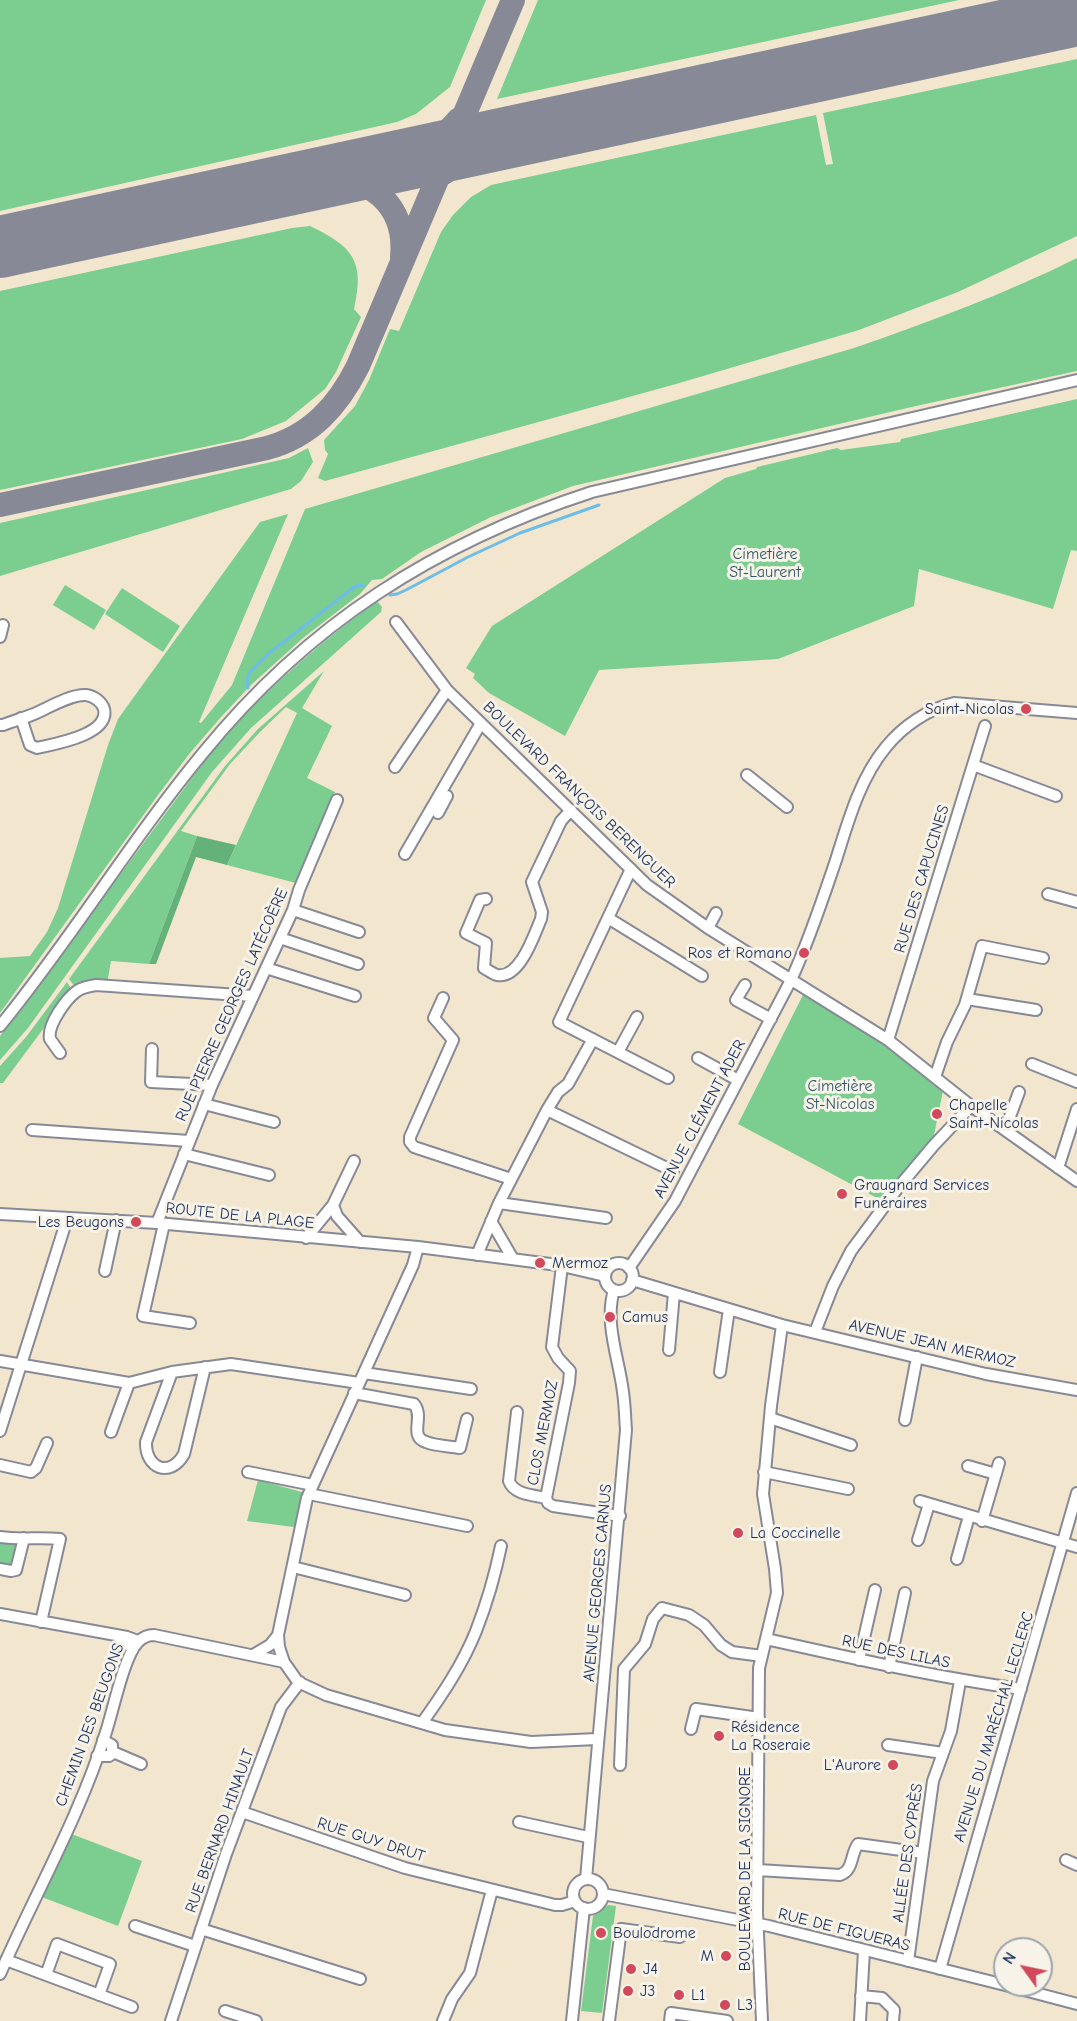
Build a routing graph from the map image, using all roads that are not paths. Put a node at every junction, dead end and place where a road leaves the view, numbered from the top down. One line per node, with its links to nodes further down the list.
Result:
1 (1077, 380): 44 (street)
2 (396, 622): 3 (street, BOULEVARD FRANÇOIS BERENGUER)
3 (447, 690): 7 (street, BOULEVARD FRANÇOIS BERENGUER); 10 (street)
4 (1077, 713): 32 (street, AVENUE CLÉMENT ADER)
5 (21, 718): 5 (street); 6 (street)
6 (0, 725)
7 (484, 725): 15 (street, BOULEVARD FRANÇOIS BERENGUER); 16 (street); 17 (street)
8 (985, 726): 9 (street, RUE DES CAPUCINES)
9 (973, 765): 12 (street); 46 (street, RUE DES CAPUCINES)
10 (395, 767)
11 (747, 776): 14 (street)
12 (1056, 796)
13 (337, 800): 22 (street, RUE PIERRE GEORGES LATÉCOÈRE)
14 (787, 807)
15 (571, 810): 18 (street, BOULEVARD FRANÇOIS BERENGUER); 20 (street)
16 (438, 813)
17 (405, 854)
18 (631, 869): 24 (street); 25 (street, BOULEVARD FRANÇOIS BERENGUER)
19 (1048, 894): 21 (street)
20 (486, 898)
21 (1077, 902)
22 (293, 910): 26 (street); 27 (street, RUE PIERRE GEORGES LATÉCOÈRE)
23 (716, 914): 25 (street)
24 (608, 918): 31 (street); 45 (street)
25 (708, 928): 32 (street, BOULEVARD FRANÇOIS BERENGUER)
26 (359, 932)
27 (280, 938): 29 (street); 30 (street, RUE PIERRE GEORGES LATÉCOÈRE)
28 (1043, 958): 38 (street)
29 (358, 964)
30 (266, 968): 34 (street, RUE PIERRE GEORGES LATÉCOÈRE); 35 (street)
31 (702, 976)
32 (791, 980): 43 (street, AVENUE CLÉMENT ADER); 46 (street, BOULEVARD FRANÇOIS BERENGUER)
33 (745, 985): 37 (street)
34 (253, 996): 49 (street); 56 (street, RUE PIERRE GEORGES LATÉCOÈRE)
35 (355, 996)
36 (443, 998): 71 (street)
37 (736, 1000): 41 (street); 43 (street)
38 (966, 1002): 39 (street); 40 (street); 52 (street)
39 (981, 1007)
40 (1036, 1010)
41 (730, 1011)
42 (637, 1017): 48 (street)
43 (771, 1018): 54 (street, AVENUE CLÉMENT ADER)
44 (0, 1026)
45 (592, 1039): 48 (street); 61 (street)
46 (888, 1040): 52 (street, BOULEVARD FRANÇOIS BERENGUER)
47 (152, 1049): 56 (street)
48 (618, 1052): 53 (street)
49 (60, 1053)
50 (698, 1058): 54 (street)
51 (1032, 1064): 55 (street)
52 (935, 1077): 59 (street, BOULEVARD FRANÇOIS BERENGUER)
53 (668, 1078)
54 (738, 1080): 89 (street, AVENUE CLÉMENT ADER)
55 (1077, 1082)
56 (212, 1085): 58 (street, RUE PIERRE GEORGES LATÉCOÈRE)
57 (1019, 1092): 64 (street)
58 (204, 1104): 62 (street); 65 (street, RUE PIERRE GEORGES LATÉCOÈRE)
59 (971, 1106): 64 (street, BOULEVARD FRANÇOIS BERENGUER); 75 (street)
60 (1077, 1109): 68 (street)
61 (547, 1110): 69 (street); 71 (street)
62 (274, 1122)
63 (32, 1130): 65 (street)
64 (1005, 1130): 68 (street, BOULEVARD FRANÇOIS BERENGUER)
65 (189, 1141): 66 (street, RUE PIERRE GEORGES LATÉCOÈRE)
66 (184, 1154): 70 (street); 82 (street, RUE PIERRE GEORGES LATÉCOÈRE)
67 (354, 1161): 74 (street)
68 (1058, 1168): 72 (street, BOULEVARD FRANÇOIS BERENGUER)
69 (673, 1171)
70 (269, 1175)
71 (511, 1179): 73 (street)
72 (1077, 1181)
73 (499, 1203): 77 (street); 81 (street)
74 (333, 1205): 83 (street); 84 (street)
75 (879, 1211): 78 (street); 98 (street)
76 (0, 1214): 79 (street, ROUTE DE LA PLAGE)
77 (606, 1218)
78 (890, 1218)
79 (68, 1219): 80 (street, ROUTE DE LA PLAGE); 102 (street)
80 (116, 1220): 82 (street, ROUTE DE LA PLAGE); 90 (street)
81 (491, 1221): 86 (street); 87 (street)
82 (160, 1223): 83 (street, ROUTE DE LA PLAGE); 96 (street, RUE PIERRE GEORGES LATÉCOÈRE)
83 (306, 1238): 84 (street, ROUTE DE LA PLAGE)
84 (360, 1242): 85 (street, ROUTE DE LA PLAGE)
85 (418, 1247): 86 (street, ROUTE DE LA PLAGE); 107 (street)
86 (477, 1255): 87 (street, ROUTE DE LA PLAGE)
87 (513, 1259): 88 (street, ROUTE DE LA PLAGE)
88 (562, 1266): 91 (street, ROUTE DE LA PLAGE); 127 (street, CLOS MERMOZ)
89 (629, 1268): 91 (street); 92 (street)
90 (105, 1271)
91 (605, 1276): 93 (street)
92 (632, 1280): 93 (street); 94 (street)
93 (614, 1290): 128 (street, AVENUE GEORGES CARNUS)
94 (674, 1293): 95 (street); 99 (street)
95 (729, 1309): 97 (street); 105 (street)
96 (190, 1323)
97 (782, 1324): 98 (street, AVENUE JEAN MERMOZ); 111 (street, BOULEVARD DE LA SIGNORE)
98 (815, 1332): 100 (street, AVENUE JEAN MERMOZ)
99 (669, 1350)
100 (918, 1357): 109 (street, AVENUE JEAN MERMOZ); 113 (street)
101 (0, 1361): 102 (street)
102 (20, 1364): 106 (street); 114 (street)
103 (205, 1367): 104 (street); 104 (street); 107 (street)
104 (172, 1372): 106 (street)
105 (720, 1372)
106 (129, 1383): 115 (street)
107 (359, 1383): 108 (street); 112 (street); 125 (street)
108 (471, 1389)
109 (1077, 1390)
110 (517, 1412): 127 (street)
111 (770, 1418): 117 (street); 122 (street, BOULEVARD DE LA SIGNORE)
112 (467, 1419)
113 (905, 1420)
114 (0, 1431)
115 (111, 1432)
116 (47, 1443): 119 (street)
117 (851, 1445)
118 (999, 1463): 123 (street)
119 (0, 1465)
120 (968, 1466): 123 (street)
121 (248, 1472): 125 (street)
122 (764, 1472): 124 (street); 147 (street, BOULEVARD DE LA SIGNORE)
123 (996, 1474): 130 (street)
124 (848, 1489)
125 (311, 1490): 131 (street); 139 (street)
126 (1077, 1493): 135 (street, AVENUE DU MARÉCHAL LECLERC)
127 (546, 1498): 128 (street, CLOS MERMOZ)
128 (620, 1516): 160 (street, AVENUE GEORGES CARNUS)
129 (969, 1516): 130 (street); 134 (street); 138 (street)
130 (982, 1521): 135 (street)
131 (467, 1526)
132 (0, 1538): 133 (street)
133 (24, 1538): 140 (street); 145 (street)
134 (918, 1540)
135 (1063, 1542): 137 (street); 156 (street, AVENUE DU MARÉCHAL LECLERC)
136 (501, 1546): 158 (street)
137 (1077, 1547)
138 (957, 1559)
139 (293, 1567): 143 (street); 146 (street)
140 (0, 1569)
141 (875, 1590): 151 (street)
142 (905, 1593): 153 (street)
143 (405, 1595)
144 (0, 1614): 145 (street)
145 (41, 1622): 148 (street)
146 (278, 1635): 149 (street); 152 (street)
147 (766, 1639): 150 (street, BOULEVARD DE LA SIGNORE); 151 (street, RUE DES LILAS)
148 (136, 1645): 149 (street, CHEMIN DES BEUGONS); 161 (street, CHEMIN DES BEUGONS)
149 (253, 1654): 152 (street, CHEMIN DES BEUGONS)
150 (762, 1656): 157 (street, BOULEVARD DE LA SIGNORE); 167 (street)
151 (859, 1660): 153 (street, RUE DES LILAS)
152 (284, 1662): 155 (street)
153 (889, 1667): 154 (street, RUE DES LILAS)
154 (960, 1681): 156 (street, RUE DES LILAS); 164 (street, ALLÉE DES CYPRÈS)
155 (300, 1682): 158 (street); 168 (street, RUE BERNARD HINAULT)
156 (1021, 1689): 188 (street, AVENUE DU MARÉCHAL LECLERC)
157 (759, 1718): 159 (street); 174 (street, BOULEVARD DE LA SIGNORE)
158 (422, 1723): 160 (street)
159 (691, 1729)
160 (597, 1738): 170 (street, AVENUE GEORGES CARNUS)
161 (103, 1740): 163 (street); 165 (street, CHEMIN DES BEUGONS)
162 (888, 1745): 164 (street)
163 (113, 1752): 165 (street); 166 (street)
164 (943, 1753): 171 (street, ALLÉE DES CYPRÈS)
165 (97, 1756): 186 (street, CHEMIN DES BEUGONS)
166 (141, 1764)
167 (620, 1766)
168 (243, 1812): 176 (street, RUE GUY DRUT); 182 (street, RUE BERNARD HINAULT)
169 (519, 1822): 170 (street)
170 (588, 1837): 175 (street, AVENUE GEORGES CARNUS)
171 (923, 1853): 174 (street); 187 (street, ALLÉE DES CYPRÈS)
172 (1066, 1860): 173 (street)
173 (1077, 1865)
174 (758, 1870): 180 (street, BOULEVARD DE LA SIGNORE)
175 (586, 1879): 177 (street); 178 (street)
176 (492, 1890): 178 (street, RUE GUY DRUT); 202 (street)
177 (603, 1894): 179 (street); 180 (street, RUE DE FIGUERAS)
178 (575, 1901): 179 (street)
179 (584, 1908): 203 (street)
180 (758, 1923): 185 (street, RUE DE FIGUERAS); 207 (street, BOULEVARD DE LA SIGNORE)
181 (135, 1926): 184 (street)
182 (201, 1929): 184 (street, RUE BERNARD HINAULT); 191 (street)
183 (680, 1937): 204 (street)
184 (195, 1946): 200 (street, RUE BERNARD HINAULT)
185 (864, 1951): 187 (street, RUE DE FIGUERAS); 194 (street)
186 (6, 1960): 189 (street, CHEMIN DES BEUGONS); 190 (street)
187 (908, 1961): 188 (street, RUE DE FIGUERAS)
188 (940, 1969): 192 (street, RUE DE FIGUERAS)
189 (0, 1974)
190 (46, 1975): 193 (street); 193 (street)
191 (360, 1979)
192 (993, 1982)
193 (99, 1995): 197 (street)
194 (861, 1996): 208 (street); 209 (street)
195 (1050, 1997): 196 (street, RUE DE FIGUERAS)
196 (1077, 2004)
197 (132, 2007)
198 (225, 2011): 201 (street)
199 (691, 2018): 205 (street); 206 (street)
200 (171, 2021)
201 (256, 2021)
202 (443, 2021)
203 (572, 2021)
204 (609, 2021)
205 (670, 2021)
206 (727, 2021)
207 (762, 2021)
208 (860, 2021)
209 (892, 2021)

